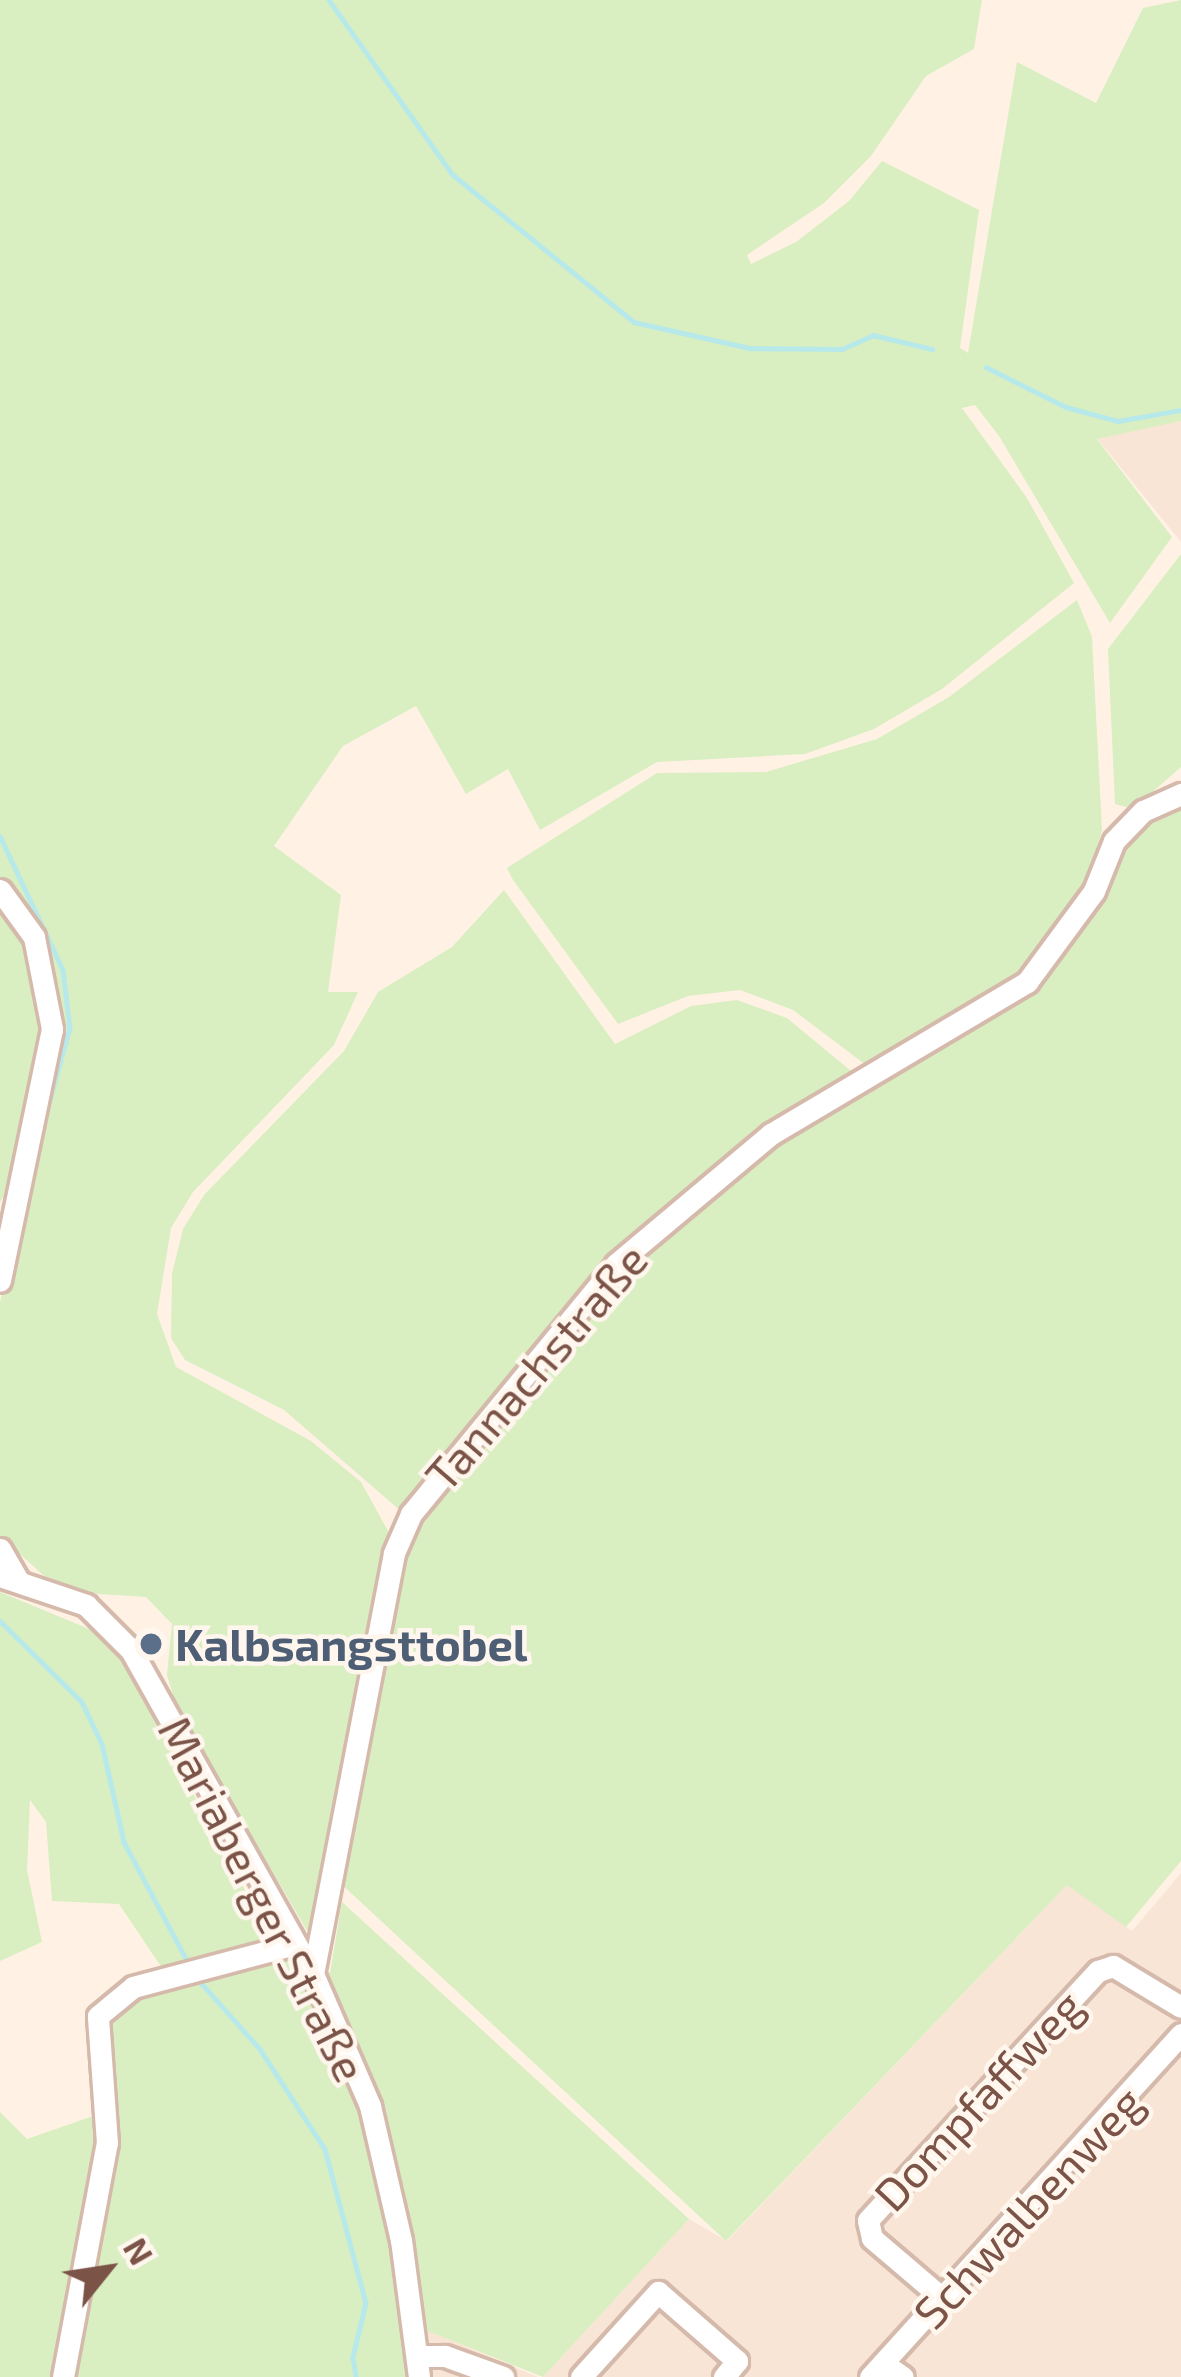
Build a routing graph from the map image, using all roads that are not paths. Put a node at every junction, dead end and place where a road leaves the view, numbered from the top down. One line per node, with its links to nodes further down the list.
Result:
1 (1181, 794): 7 (street, Tannachstraße)
2 (0, 890): 3 (street)
3 (0, 1281)
4 (0, 1549): 5 (street)
5 (9, 1577): 6 (street, Mariaberger Straße)
6 (295, 1944): 7 (street, Mariaberger Straße); 13 (street)
7 (313, 1974): 11 (street, Mariaberger Straße)
8 (1181, 2008): 10 (street, Dompfaffweg)
9 (1181, 2034): 10 (street, Schwalbenweg)
10 (941, 2297): 12 (street, Schwalbenweg)
11 (418, 2367): 14 (street)
12 (877, 2370): 17 (street)
13 (63, 2377)
14 (502, 2377)
15 (581, 2377): 16 (street)
16 (724, 2377)
17 (903, 2377)

